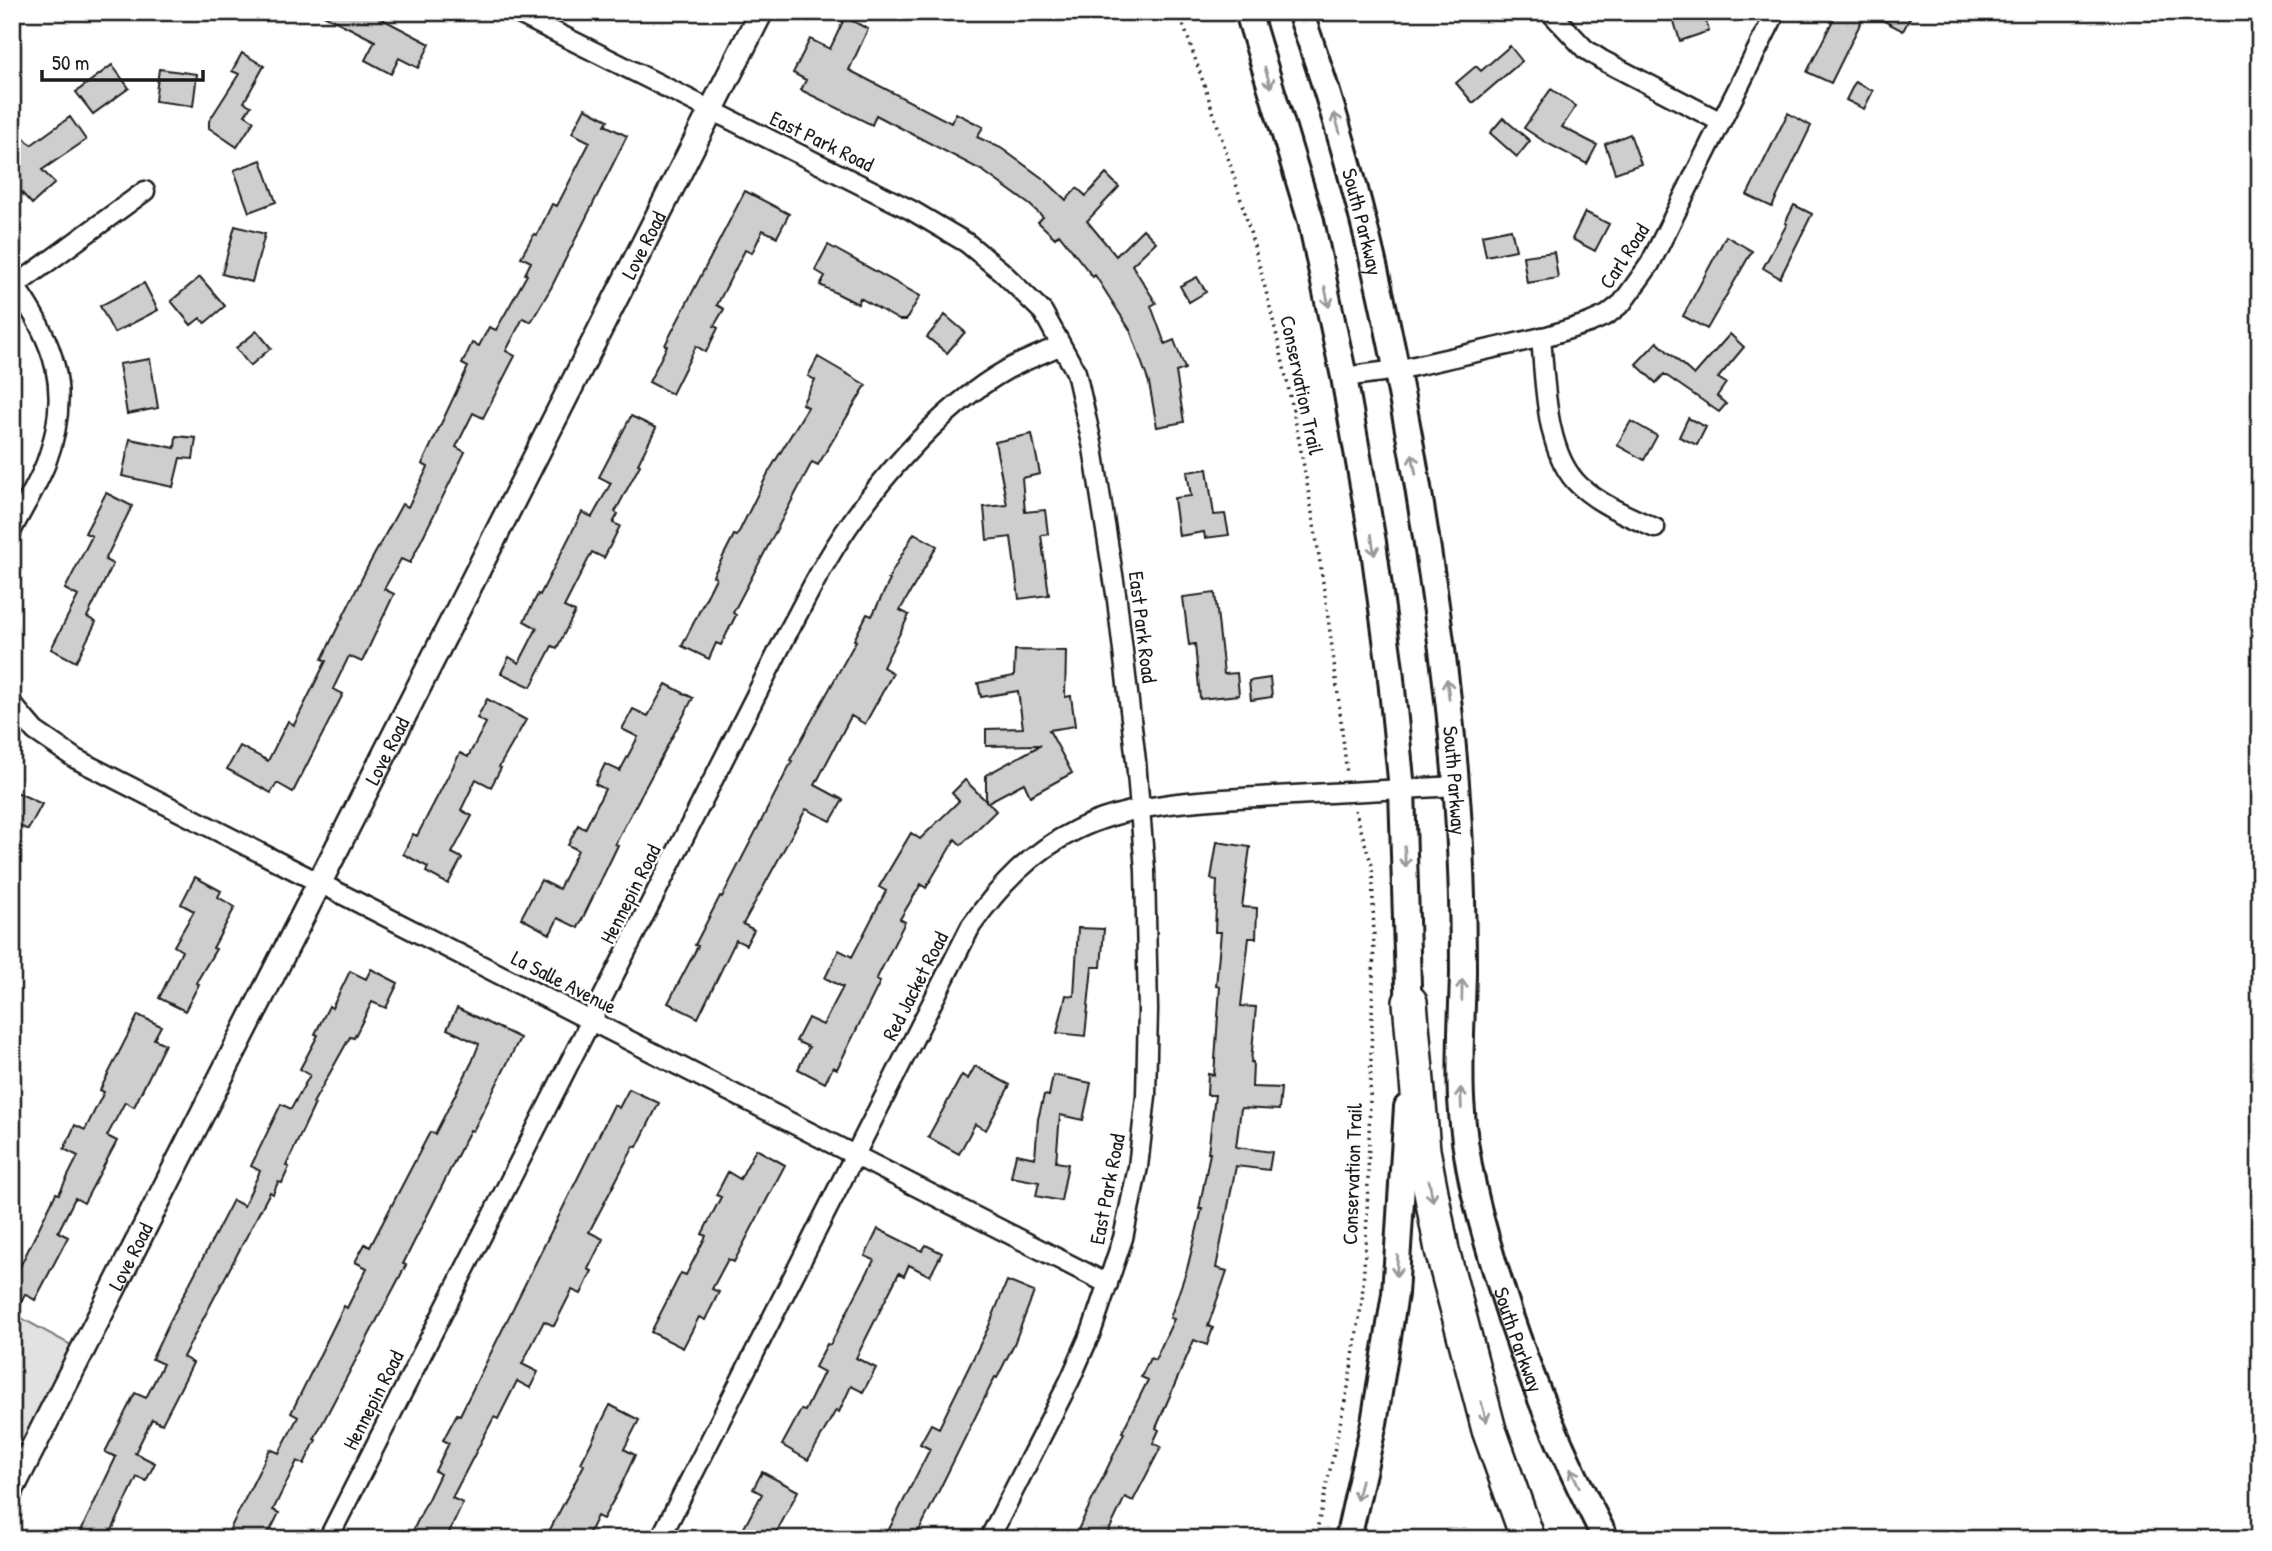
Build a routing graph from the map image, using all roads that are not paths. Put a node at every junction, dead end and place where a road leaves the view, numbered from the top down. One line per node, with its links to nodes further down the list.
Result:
1 (515, 12): 7 (street, East Park Road)
2 (761, 12): 7 (street, Love Road)
3 (1248, 12): 14 (main road, one-way to 14)
4 (1300, 12): 13 (main road, South Parkway, one-way to 4)
5 (1550, 12): 8 (street)
6 (1776, 12): 8 (street, Carl Road)
7 (711, 111): 12 (street, East Park Road); 21 (street, Love Road)
8 (1721, 122): 11 (street, Carl Road)
9 (145, 191): 10 (street)
10 (14, 284): 16 (street)
11 (1541, 337): 13 (street, Carl Road); 15 (street)
12 (1061, 345): 20 (street, East Park Road); 23 (street, Hennepin Road)
13 (1397, 370): 14 (street, Carl Road); 18 (main road, South Parkway, one-way to 13)
14 (1344, 377): 19 (main road, one-way to 19)
15 (1655, 528)
16 (12, 530)
17 (12, 704): 21 (street, La Salle Avenue)
18 (1457, 786): 19 (street, Red Jacket Road); 32 (main road, South Parkway, one-way to 18)
19 (1402, 789): 20 (street, Red Jacket Road); 22 (main road, one-way to 22)
20 (1140, 808): 24 (street, Red Jacket Road); 25 (street, East Park Road)
21 (322, 883): 23 (street, La Salle Avenue); 26 (street, Love Road)
22 (1410, 1002): 30 (main road, one-way to 30); 31 (highway, one-way to 31)
23 (591, 1022): 24 (street, La Salle Avenue); 27 (street, Hennepin Road)
24 (855, 1155): 25 (street, La Salle Avenue); 28 (street, Red Jacket Road)
25 (1108, 1284): 29 (street, East Park Road)
26 (12, 1489)
27 (328, 1539)
28 (660, 1539)
29 (989, 1539)
30 (1348, 1539)
31 (1528, 1539)
32 (1606, 1539)

